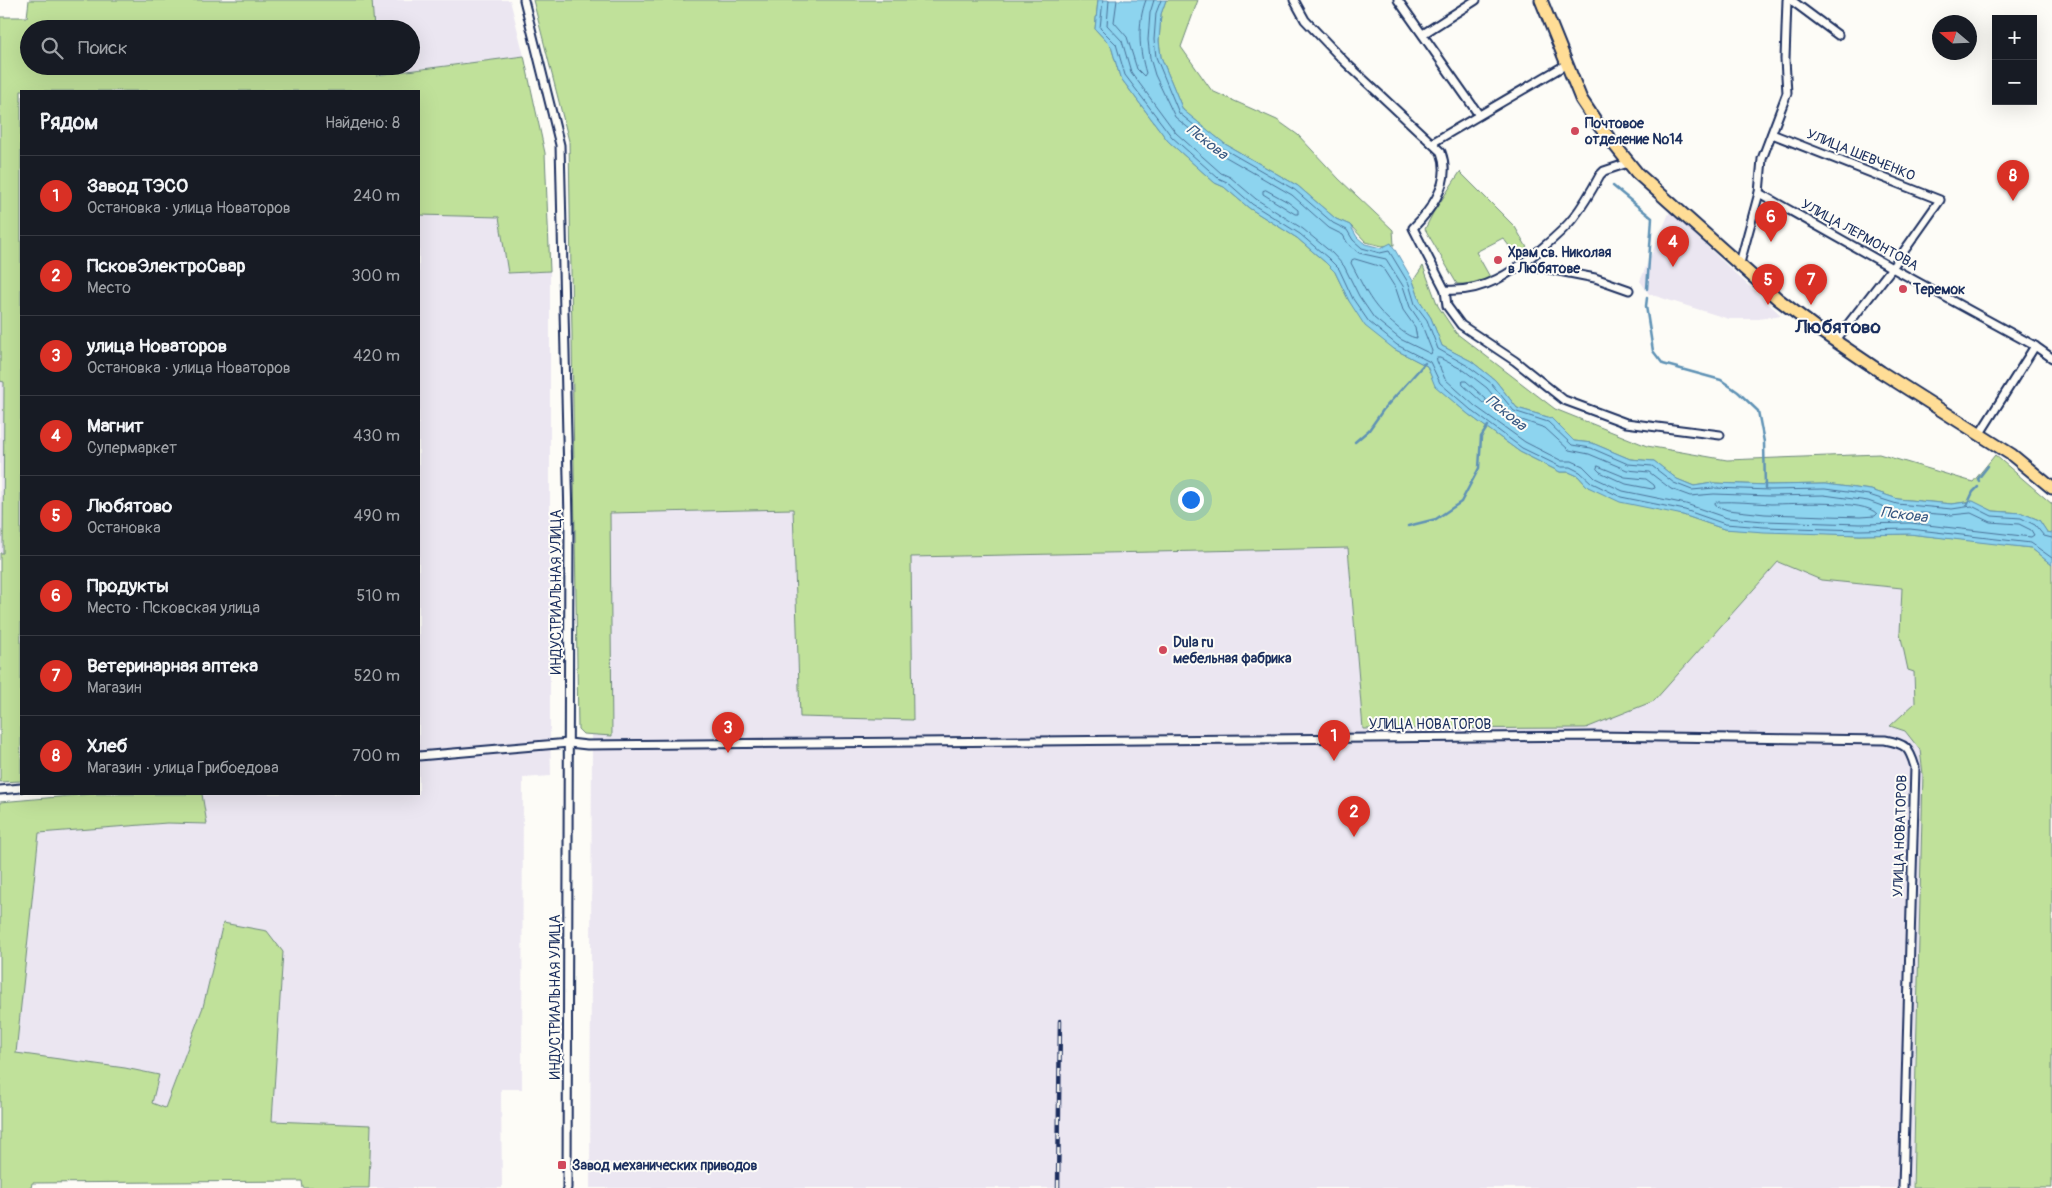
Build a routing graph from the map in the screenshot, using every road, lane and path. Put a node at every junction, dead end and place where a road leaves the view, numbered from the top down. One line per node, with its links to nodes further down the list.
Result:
1 (524, 0): 26 (street, ИНДУСТРИАЛЬНАЯ УЛИЦА)
2 (1294, 0): 12 (street)
3 (1398, 0): 7 (street)
4 (1476, 0): 7 (street)
5 (1540, 0): 9 (main road)
6 (1789, 0): 8 (street); 11 (street)
7 (1423, 34): 10 (street)
8 (1838, 35)
9 (1567, 64): 10 (street); 13 (main road)
10 (1479, 115): 12 (street)
11 (1772, 134): 14 (street); 17 (street, УЛИЦА ШЕВЧЕНКО)
12 (1432, 143): 18 (street)
13 (1628, 163): 15 (main road); 16 (street)
14 (1759, 192): 15 (street); 17 (street, УЛИЦА ЛЕРМОНТОВА)
15 (1740, 263): 20 (main road)
16 (1523, 264): 18 (street); 19 (street)
17 (1892, 268): 20 (street); 21 (street, УЛИЦА ЛЕРМОНТОВА)
18 (1445, 290): 23 (street)
19 (1629, 290)
20 (1835, 341): 24 (main road)
21 (2035, 346): 22 (street, УЛИЦА ЛЕРМОНТОВА); 24 (street)
22 (2052, 358)
23 (1720, 435)
24 (1980, 435): 25 (main road)
25 (2052, 488)
26 (569, 743): 27 (street, УЛИЦА НОВАТОРОВ); 30 (street, ИНДУСТРИАЛЬНАЯ УЛИЦА); 31 (street, УЛИЦА НОВАТОРОВ)
27 (420, 756)
28 (20, 788): 29 (street)
29 (0, 790)
30 (567, 1188)
31 (1903, 1188)

